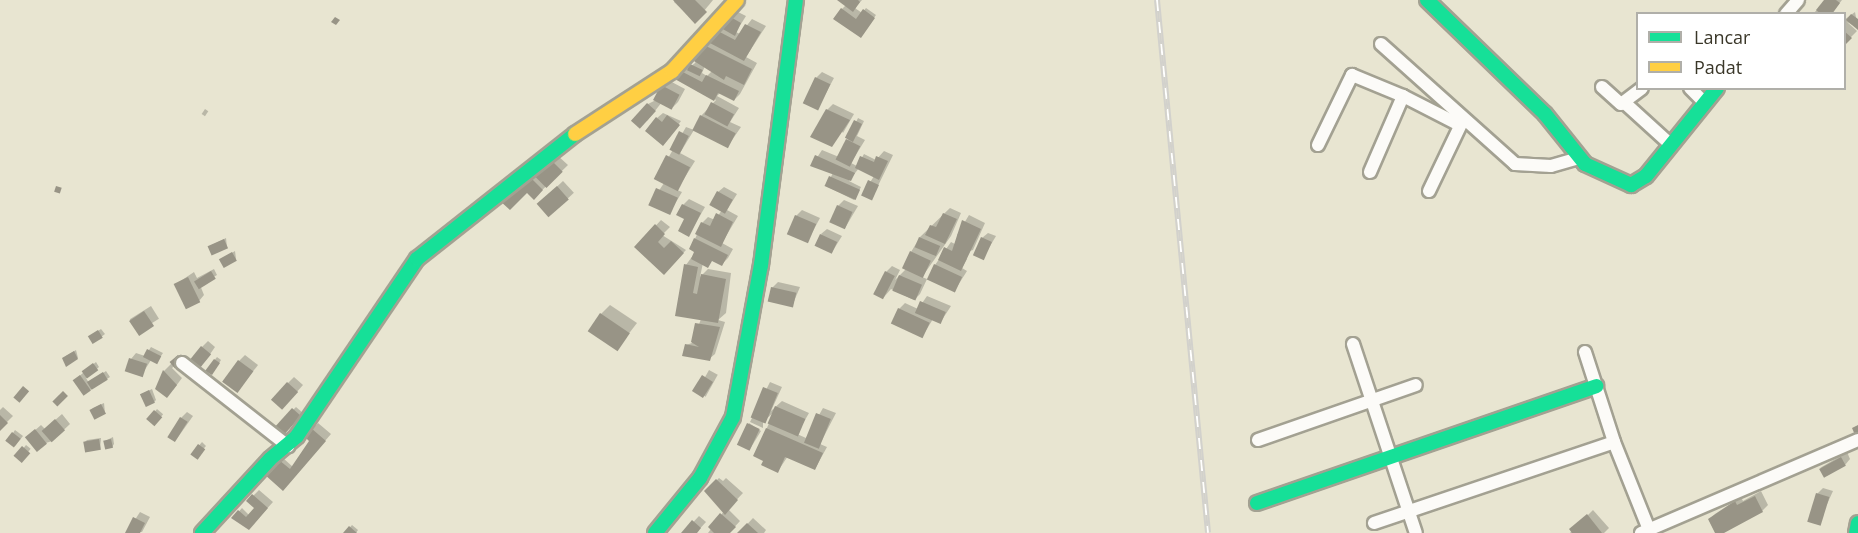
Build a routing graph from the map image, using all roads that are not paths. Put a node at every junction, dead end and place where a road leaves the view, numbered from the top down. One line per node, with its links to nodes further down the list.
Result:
1 (737, 0): 29 (street)
2 (796, 0): 37 (street)
3 (1427, 0): 17 (street)
4 (1798, 0): 5 (street)
5 (1788, 12)
6 (1381, 44): 14 (street)
7 (1602, 87): 13 (street)
8 (1640, 90): 13 (street)
9 (1692, 90): 12 (street)
10 (1715, 90): 12 (street)
11 (1403, 96): 14 (street); 15 (street); 18 (street)
12 (1704, 102): 16 (street)
13 (1626, 104): 16 (street)
14 (1461, 122): 17 (street); 19 (street)
15 (1318, 145)
16 (1671, 145): 17 (street)
17 (1579, 158)
18 (1370, 172)
19 (1429, 191)
20 (1353, 344): 25 (street)
21 (1585, 352): 24 (street)
22 (182, 363): 29 (street)
23 (1416, 385): 25 (street)
24 (1596, 386): 28 (street); 30 (street)
25 (1371, 400): 26 (street); 30 (street)
26 (1258, 440)
27 (1858, 440): 35 (street)
28 (1614, 442): 32 (street); 35 (street)
29 (288, 446): 36 (street)
30 (1390, 456): 31 (street); 32 (street)
31 (1257, 503)
32 (1408, 511): 33 (street); 38 (street)
33 (1374, 523)
34 (1858, 523): 39 (street)
35 (1644, 530)
36 (202, 533)
37 (655, 533)
38 (1416, 533)
39 (1856, 533)

